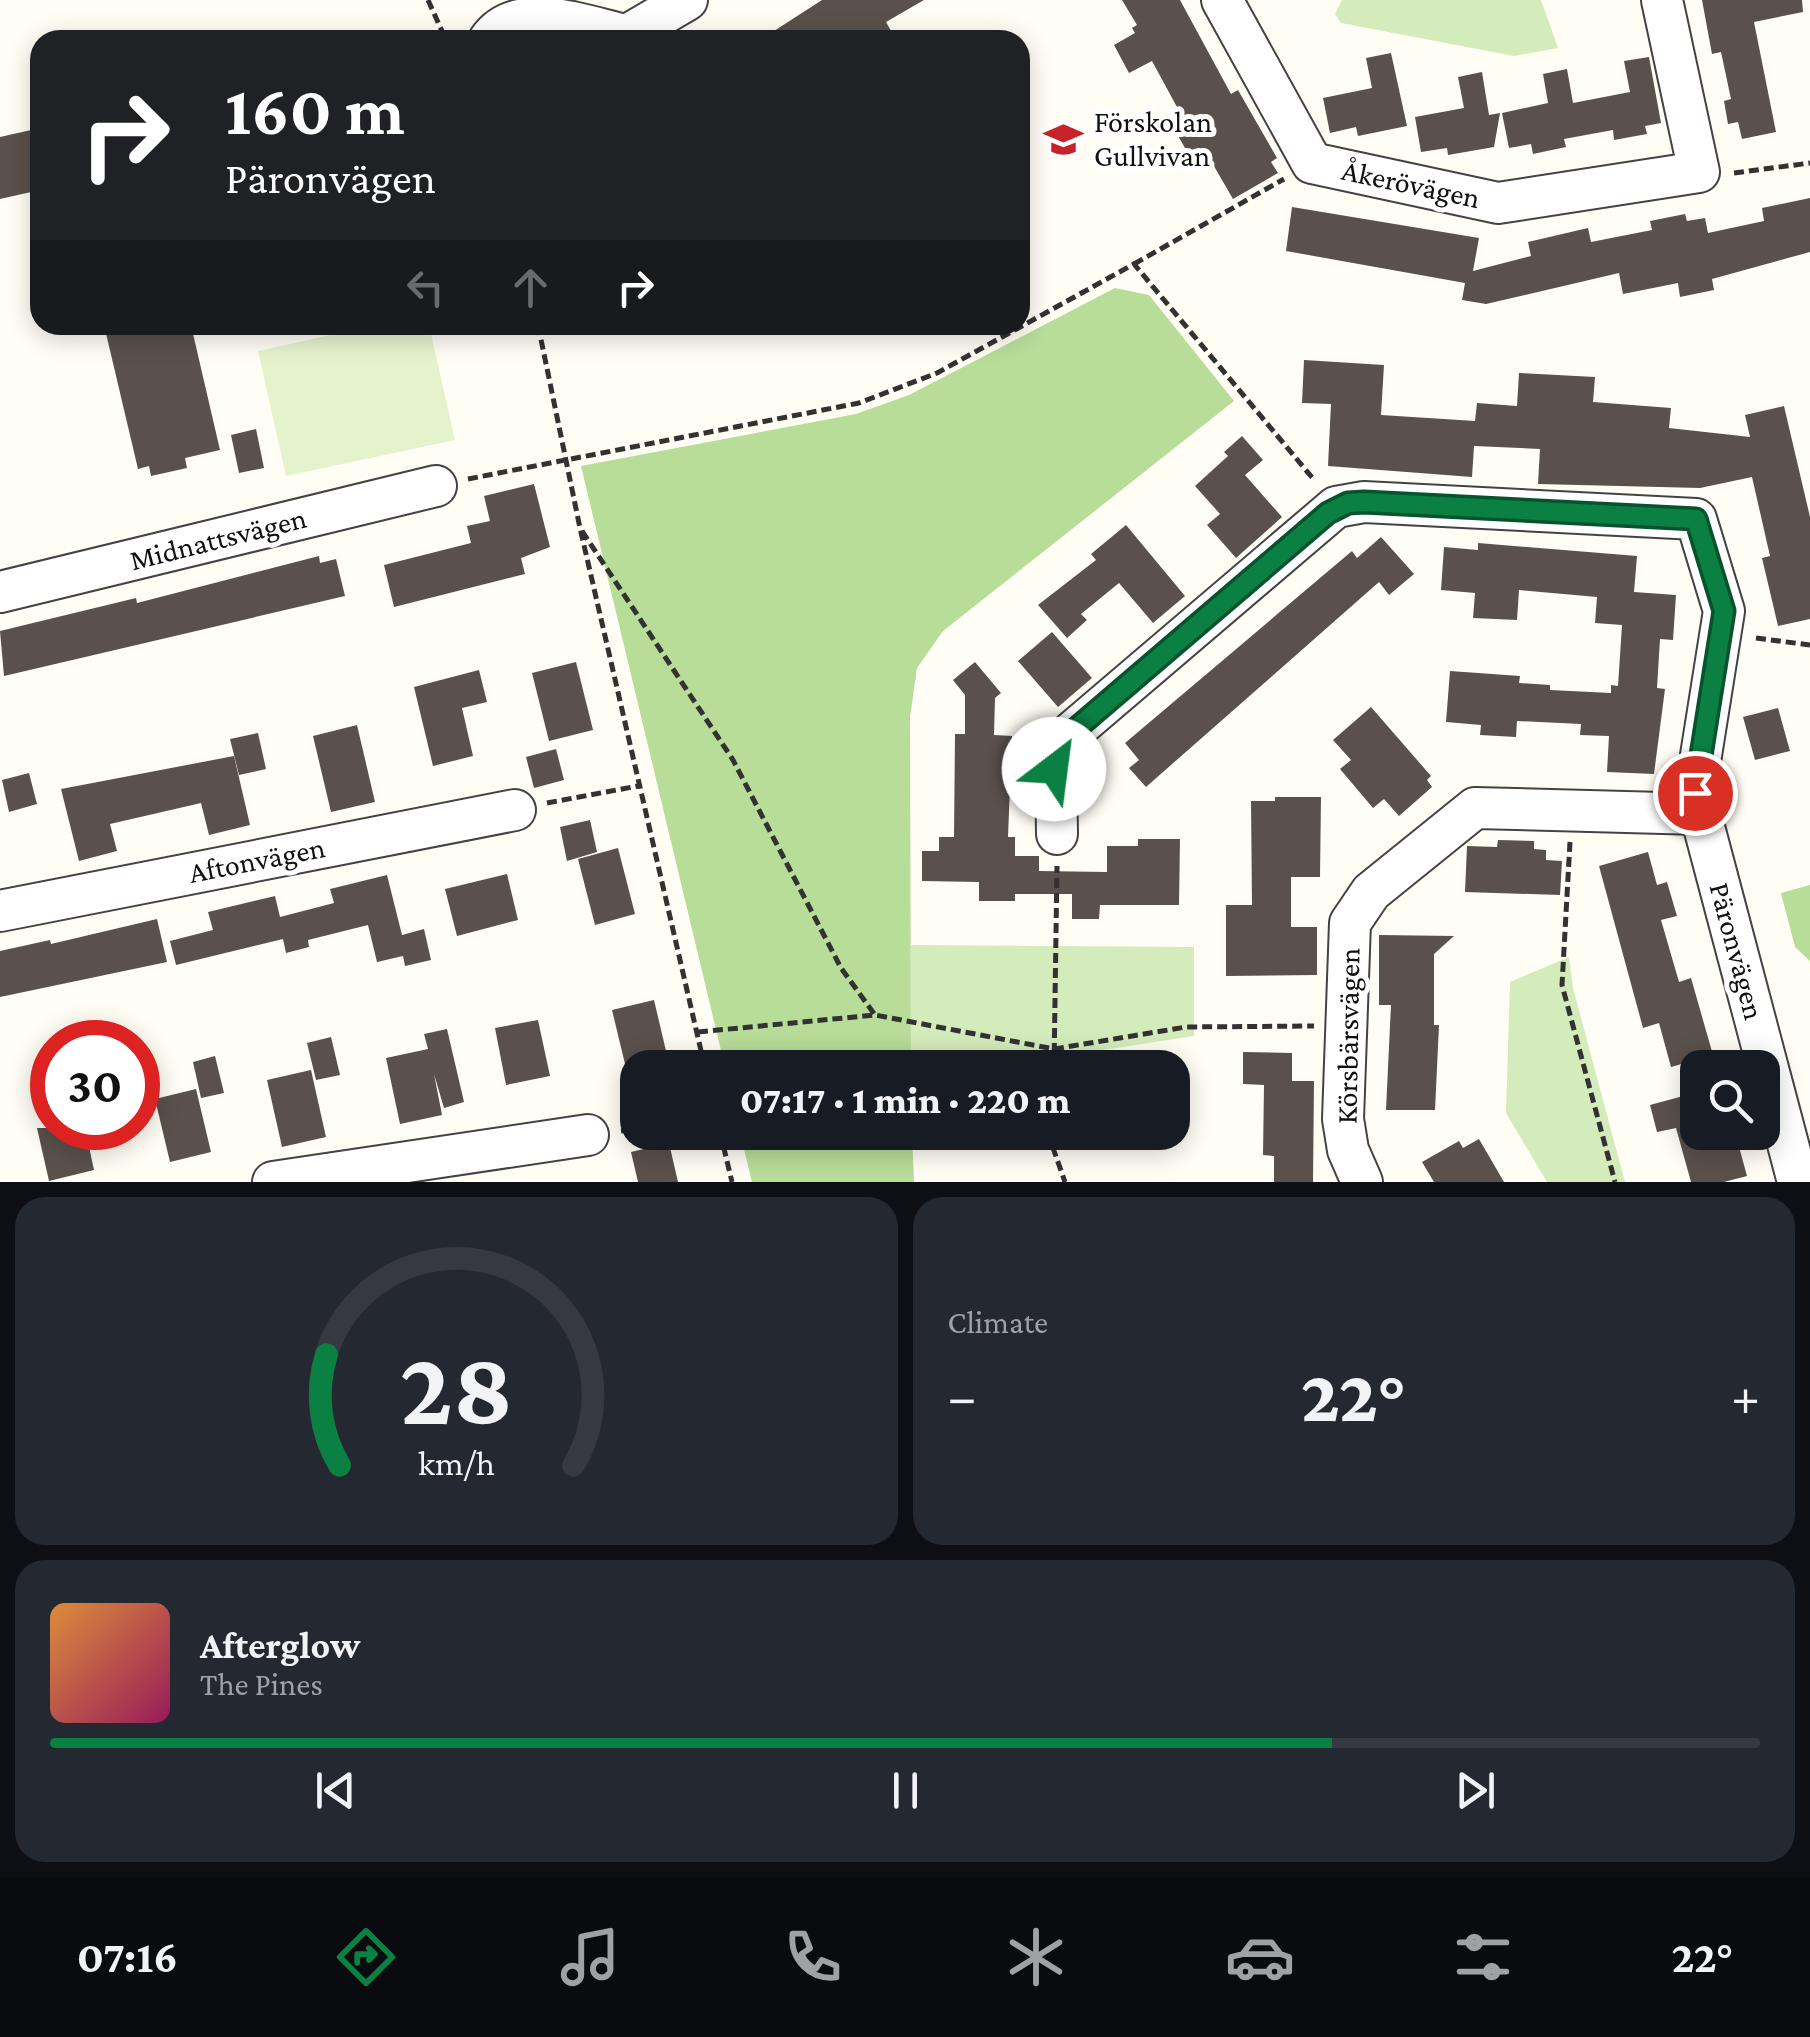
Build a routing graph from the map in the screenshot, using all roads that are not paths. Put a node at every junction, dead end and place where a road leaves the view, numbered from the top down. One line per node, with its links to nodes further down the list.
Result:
1 (1222, 0): 2 (street, Åkerövägen)
2 (1662, 0)
3 (670, 4): 6 (street)
4 (497, 30): 5 (street)
5 (593, 30)
6 (633, 30)
7 (436, 486): 8 (street, Midnattsvägen)
8 (0, 592)
9 (515, 810): 12 (street, Aftonvägen)
10 (1700, 814): 11 (street, Päronvägen); 15 (street, Körsbärsvägen); 16 (street, Päronvägen)
11 (1057, 834)
12 (0, 911)
13 (588, 1135): 14 (street)
14 (273, 1182)
15 (1362, 1182)
16 (1798, 1182)

